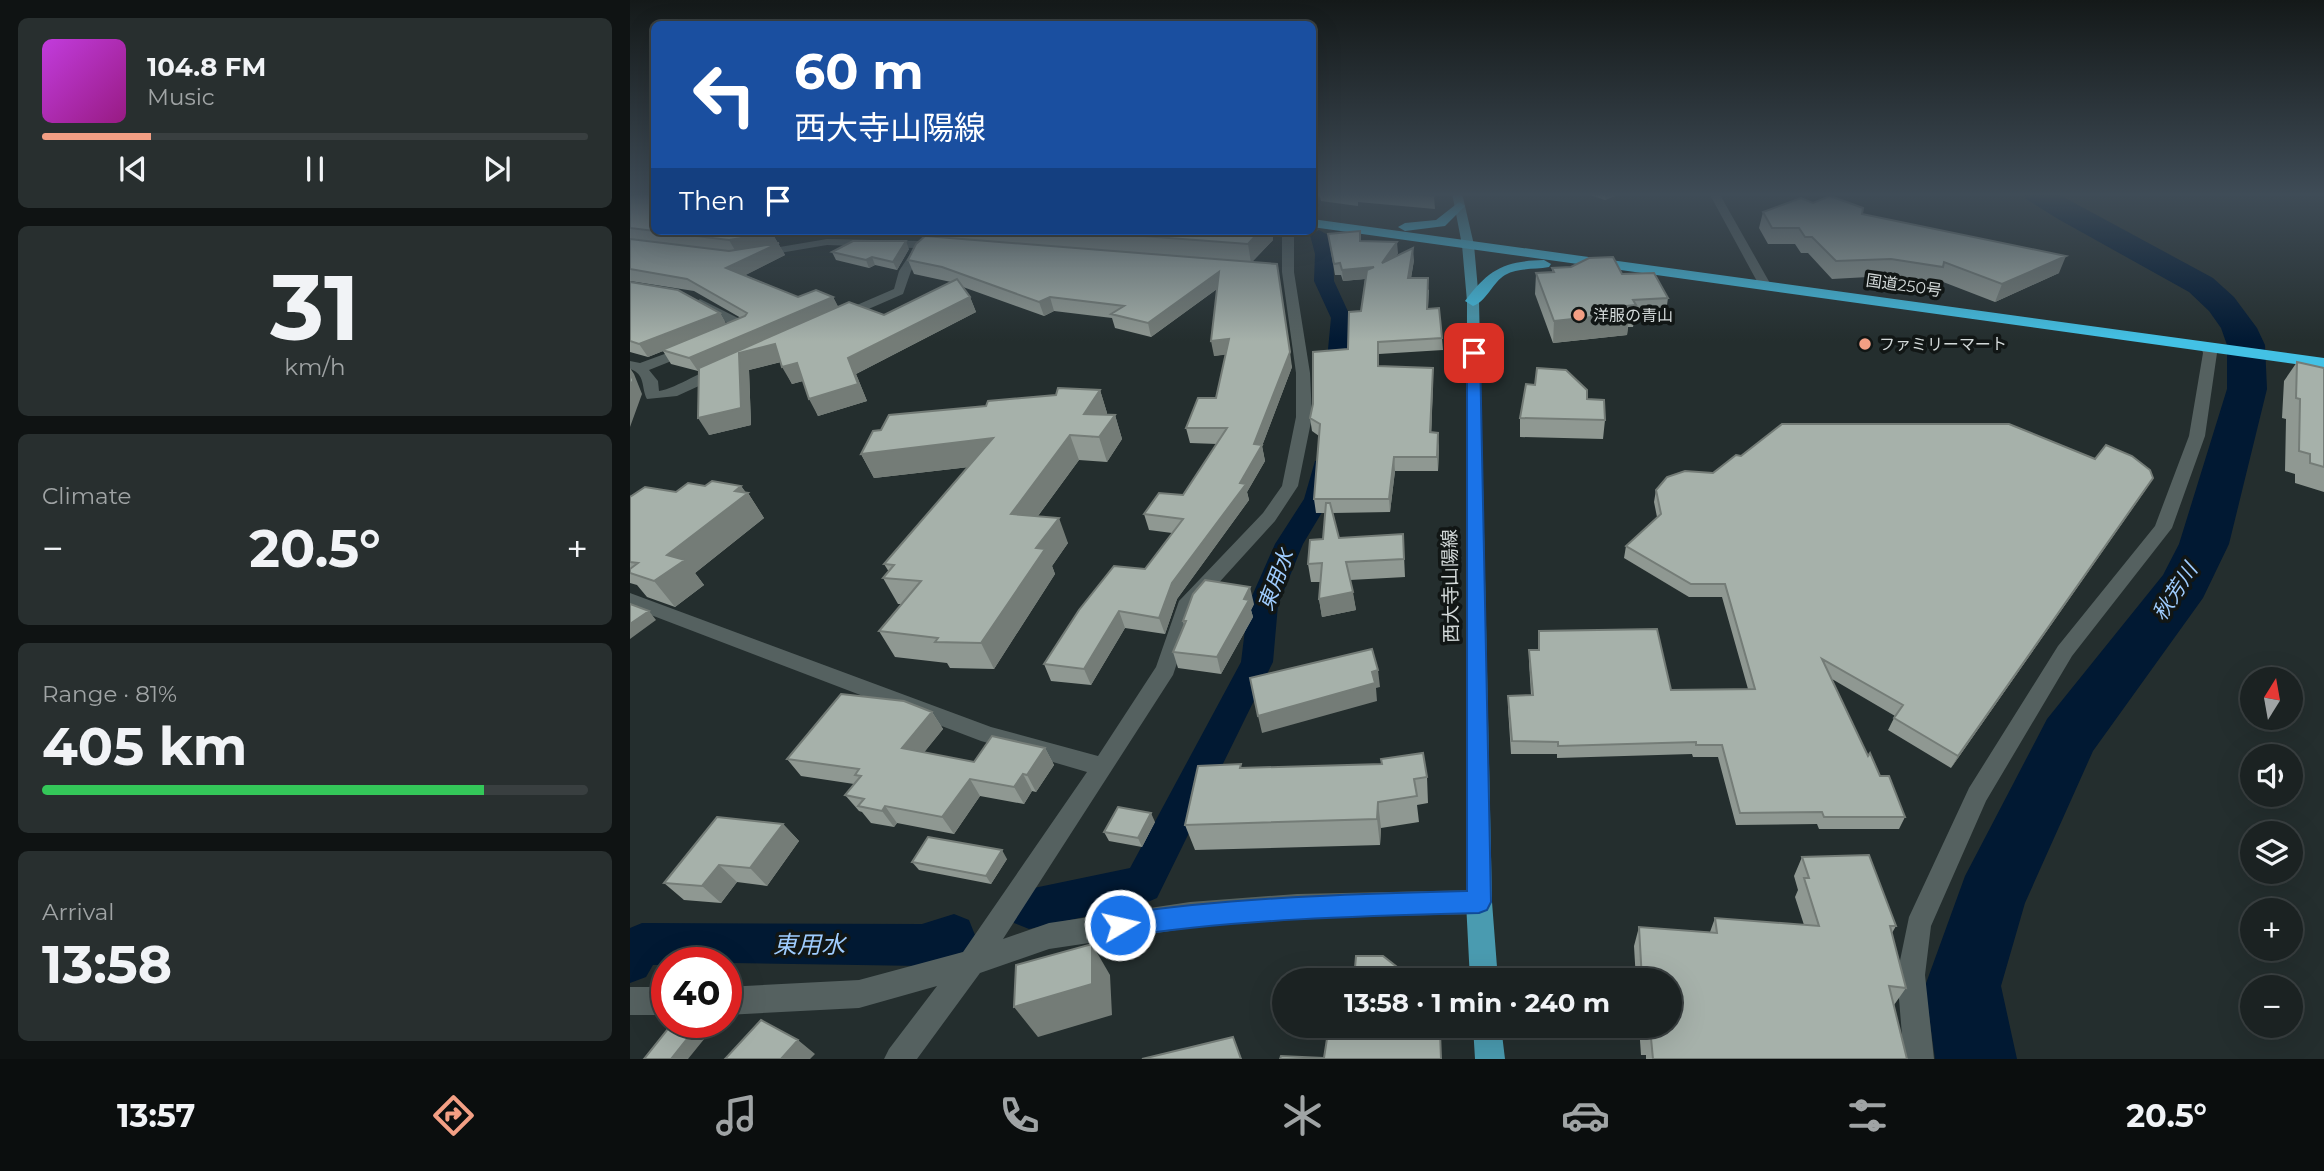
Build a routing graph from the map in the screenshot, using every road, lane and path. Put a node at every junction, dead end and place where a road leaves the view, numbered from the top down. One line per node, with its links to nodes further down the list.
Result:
1 (824, 242): 9 (street)
2 (868, 242): 6 (street)
3 (1287, 242): 22 (street)
4 (1451, 242): 7 (highway, 国道250号)
5 (1741, 242): 11 (street)
6 (924, 243): 8 (street); 14 (street)
7 (1468, 245): 10 (highway, 国道250号); 13 (main road, 西大寺山陽線)
8 (951, 246)
9 (748, 255)
10 (1702, 276): 11 (highway, 国道250号); 13 (highway)
11 (1765, 285): 17 (highway, 国道250号)
12 (690, 297): 15 (street)
13 (1473, 301): 23 (main road, 西大寺山陽線)
14 (823, 325)
15 (722, 336)
16 (699, 346): 20 (street)
17 (2214, 348): 18 (highway, 国道250号); 32 (street)
18 (2324, 362)
19 (735, 364): 20 (street)
20 (635, 367)
21 (630, 600): 22 (street)
22 (1103, 767): 24 (street)
23 (1479, 902): 24 (street); 25 (main road, 西大寺山陽線)
24 (971, 963): 26 (street); 30 (street)
25 (1483, 968)
26 (742, 999)
27 (630, 1000): 28 (street)
28 (651, 1001)
29 (1488, 1038): 31 (main road)
30 (899, 1059)
31 (1490, 1059)
32 (1919, 1059)

